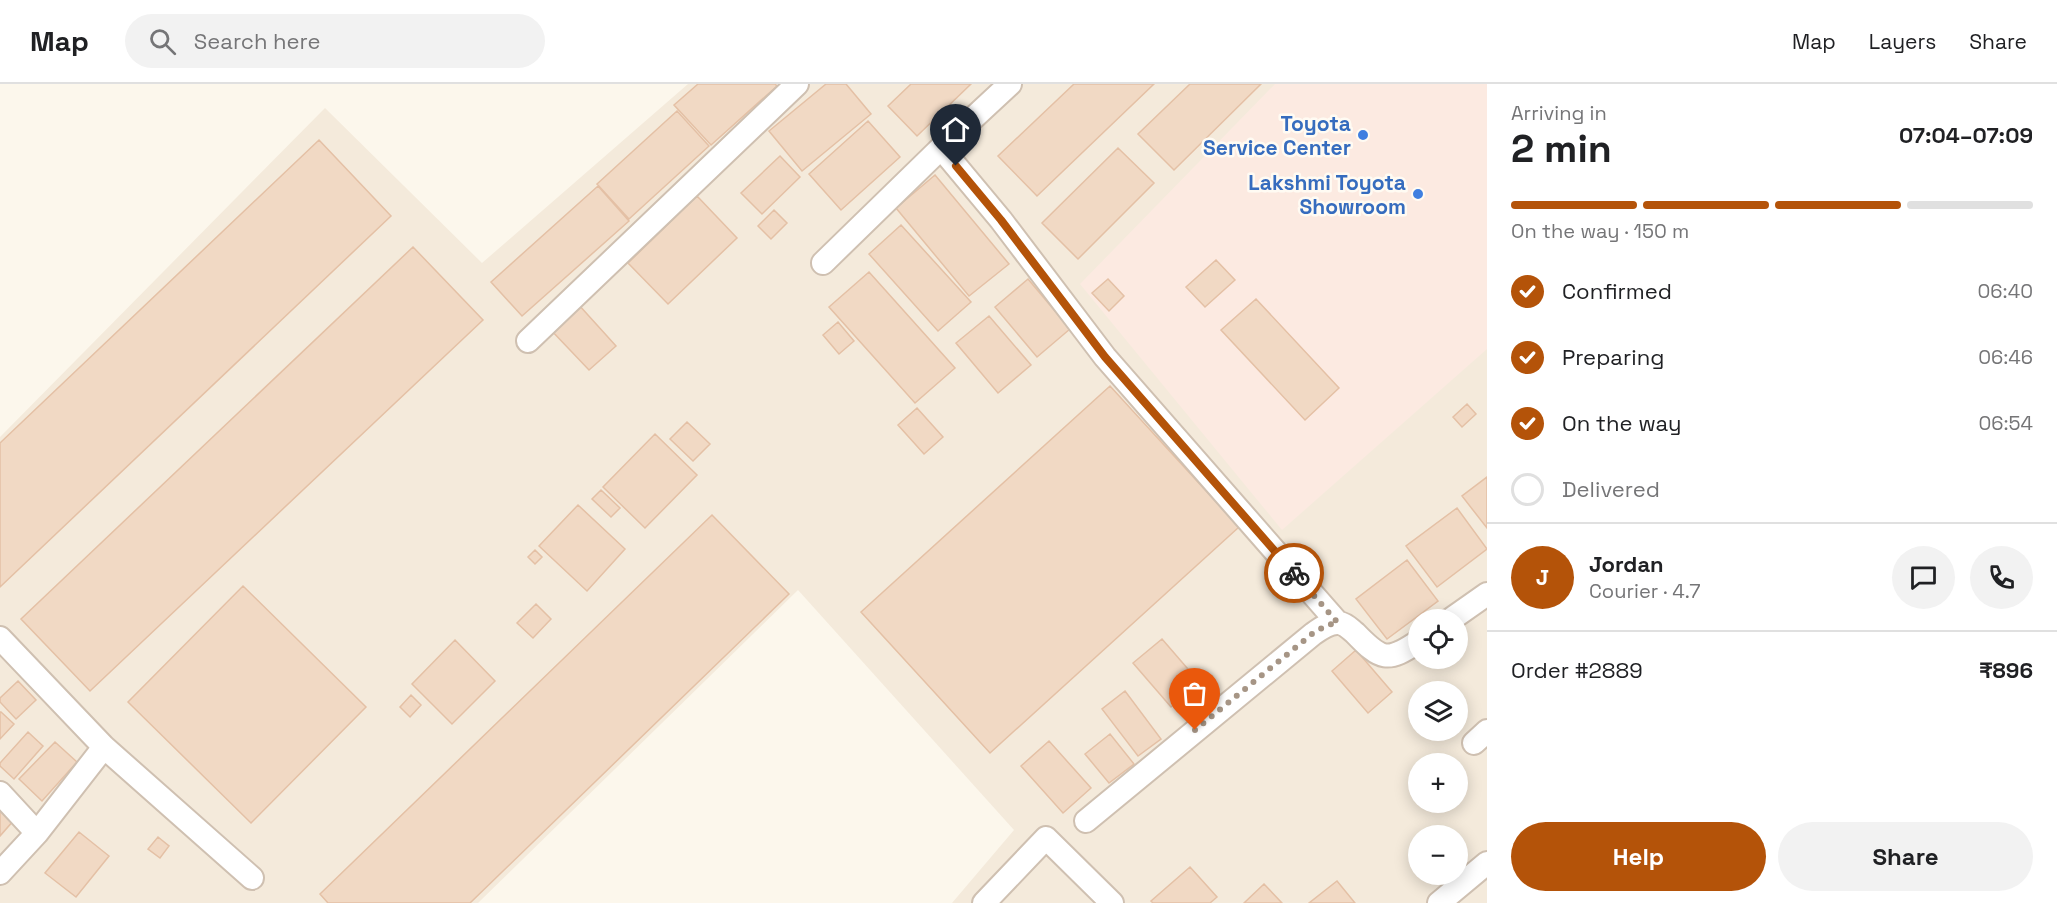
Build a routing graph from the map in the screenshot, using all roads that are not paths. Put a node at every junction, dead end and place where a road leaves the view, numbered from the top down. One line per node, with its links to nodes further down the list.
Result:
1 (797, 84): 5 (street)
2 (1010, 84): 3 (street)
3 (941, 148): 4 (street); 8 (street)
4 (823, 263)
5 (528, 341)
6 (1487, 594): 7 (street)
7 (1466, 609)
8 (1338, 623): 10 (street); 13 (street)
9 (0, 638): 11 (street)
10 (1408, 648)
11 (104, 747): 14 (street); 17 (street)
12 (0, 793): 14 (street)
13 (1086, 821)
14 (37, 833): 16 (street)
15 (1487, 863): 20 (street)
16 (0, 873)
17 (252, 878)
18 (1102, 900): 19 (street)
19 (984, 903)
20 (1439, 903)

